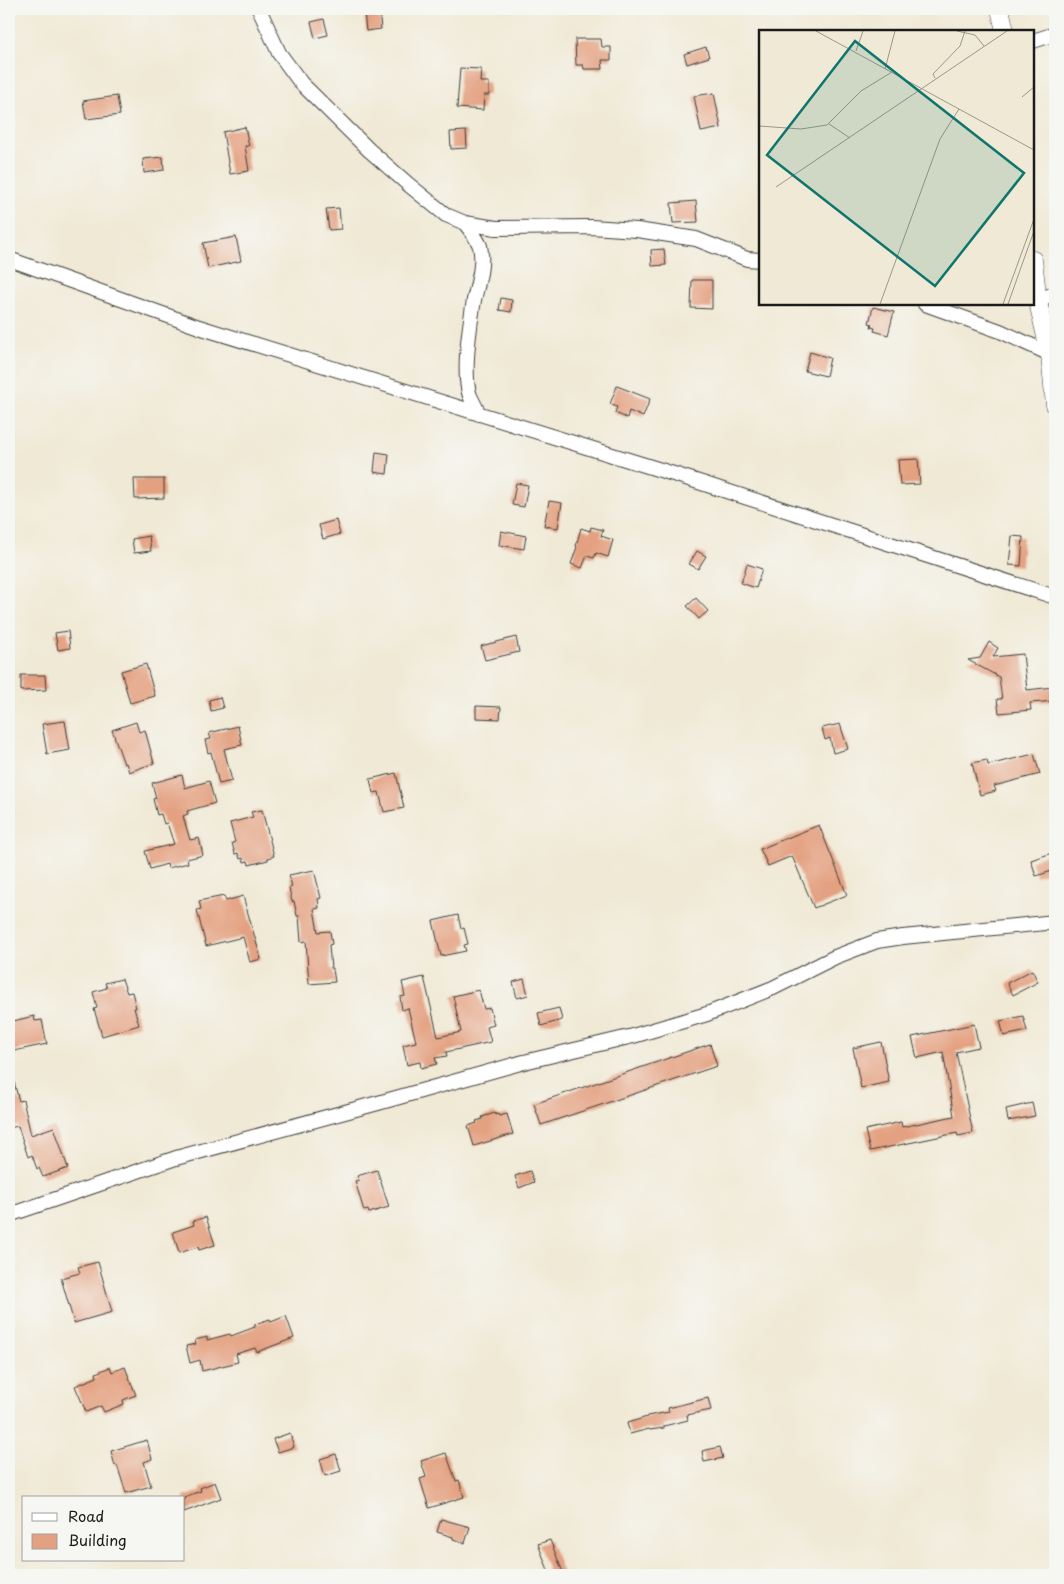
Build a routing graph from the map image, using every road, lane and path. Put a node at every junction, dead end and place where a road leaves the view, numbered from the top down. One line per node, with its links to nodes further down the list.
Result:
1 (259, 9): 6 (street)
2 (1000, 9): 3 (main road)
3 (1005, 30)
4 (1055, 34): 5 (street)
5 (1034, 41)
6 (465, 223): 8 (street); 15 (street)
7 (9, 259): 15 (street)
8 (759, 260)
9 (1034, 268): 11 (main road)
10 (1055, 293): 11 (street)
11 (1038, 302): 13 (main road)
12 (928, 305): 13 (street)
13 (1050, 354): 14 (main road)
14 (1055, 405)
15 (479, 414): 16 (street)
16 (1055, 598)
17 (1055, 922): 18 (street)
18 (9, 1215)

